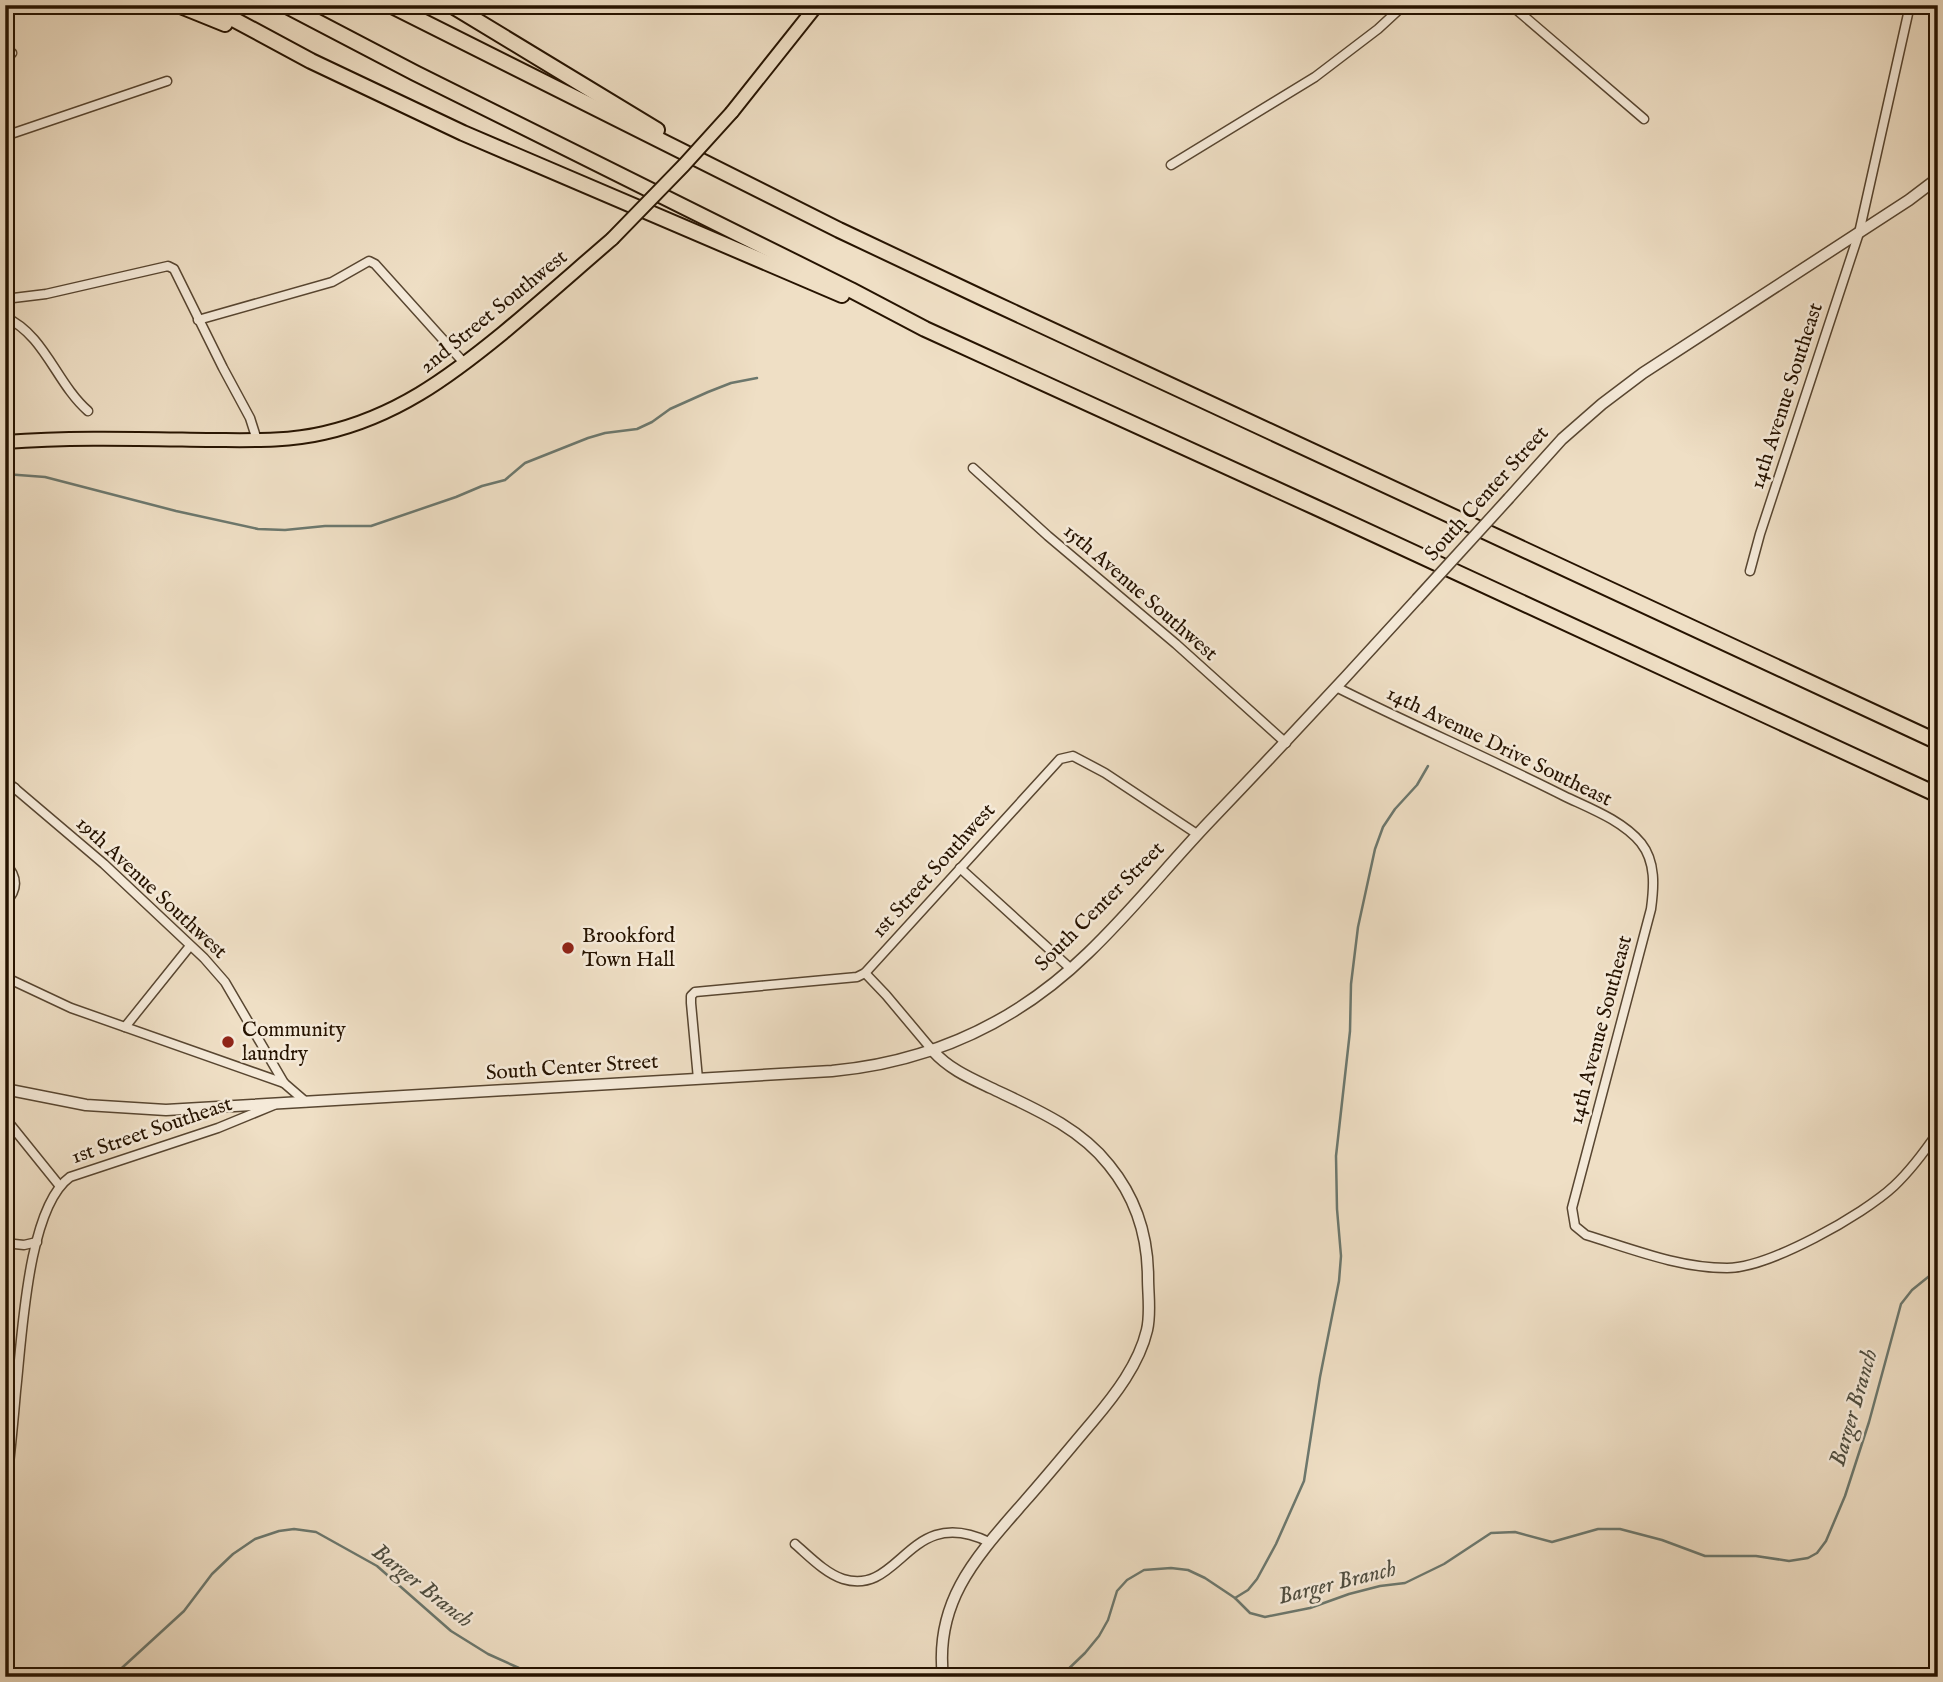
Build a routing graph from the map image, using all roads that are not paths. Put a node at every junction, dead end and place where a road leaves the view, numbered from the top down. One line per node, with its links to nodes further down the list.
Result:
1 (178, 5): 10 (highway)
2 (207, 5): 10 (highway)
3 (285, 5): 19 (highway)
4 (390, 5): 15 (highway)
5 (451, 5): 15 (highway)
6 (1404, 5): 14 (street)
7 (1511, 5): 12 (street)
8 (1910, 5): 17 (street, 14th Avenue Southeast)
9 (816, 6): 22 (main road, 2nd Street Southwest, bridge)
10 (311, 61): 19 (highway)
11 (167, 81): 13 (street)
12 (1644, 119)
13 (5, 136)
14 (1171, 165)
15 (724, 171): 29 (highway)
16 (1938, 178): 17 (street, South Center Street)
17 (1859, 233): 27 (street, 14th Avenue Southeast); 28 (street, South Center Street, bridge)
18 (5, 299): 21 (street)
19 (890, 310): 33 (highway)
20 (5, 317): 23 (street)
21 (198, 320): 22 (street); 24 (street)
22 (466, 364): 24 (main road, 2nd Street Southwest)
23 (88, 411)
24 (257, 440): 25 (main road, 2nd Street Southwest)
25 (5, 442)
26 (973, 468): 30 (street, 15th Avenue Southwest)
27 (1751, 571)
28 (1336, 687): 30 (street, South Center Street); 36 (street, 14th Avenue Drive Southeast)
29 (1938, 742)
30 (1286, 743): 35 (street, South Center Street)
31 (5, 780): 32 (street, 19th Avenue Southwest)
32 (15, 788): 34 (street); 40 (street, 19th Avenue Southwest)
33 (1938, 795)
34 (5, 800)
35 (1197, 834): 38 (street, 1st Street Southwest); 41 (street, South Center Street)
36 (1642, 844): 52 (street, 14th Avenue Southeast)
37 (5, 863): 39 (street)
38 (960, 868): 41 (street); 42 (street, 1st Street Southwest)
39 (5, 903)
40 (190, 946): 44 (street); 47 (street, 19th Avenue Southwest)
41 (1071, 969): 45 (street, South Center Street)
42 (865, 973): 45 (street); 46 (street)
43 (5, 977): 44 (street)
44 (125, 1027): 47 (street)
45 (933, 1051): 46 (street, South Center Street); 57 (street)
46 (698, 1079): 49 (street, South Center Street)
47 (284, 1083): 49 (street, 19th Avenue Southwest)
48 (5, 1089): 50 (street, South Center Street)
49 (306, 1102): 50 (street, South Center Street)
50 (275, 1104): 53 (street, 1st Street Southeast)
51 (5, 1118): 53 (street)
52 (1938, 1132)
53 (59, 1185): 54 (street, 1st Street Southeast)
54 (37, 1242): 55 (street); 56 (street, 1st Street Southeast)
55 (5, 1243)
56 (5, 1502)
57 (989, 1542): 58 (street); 59 (street)
58 (795, 1544)
59 (943, 1677)

